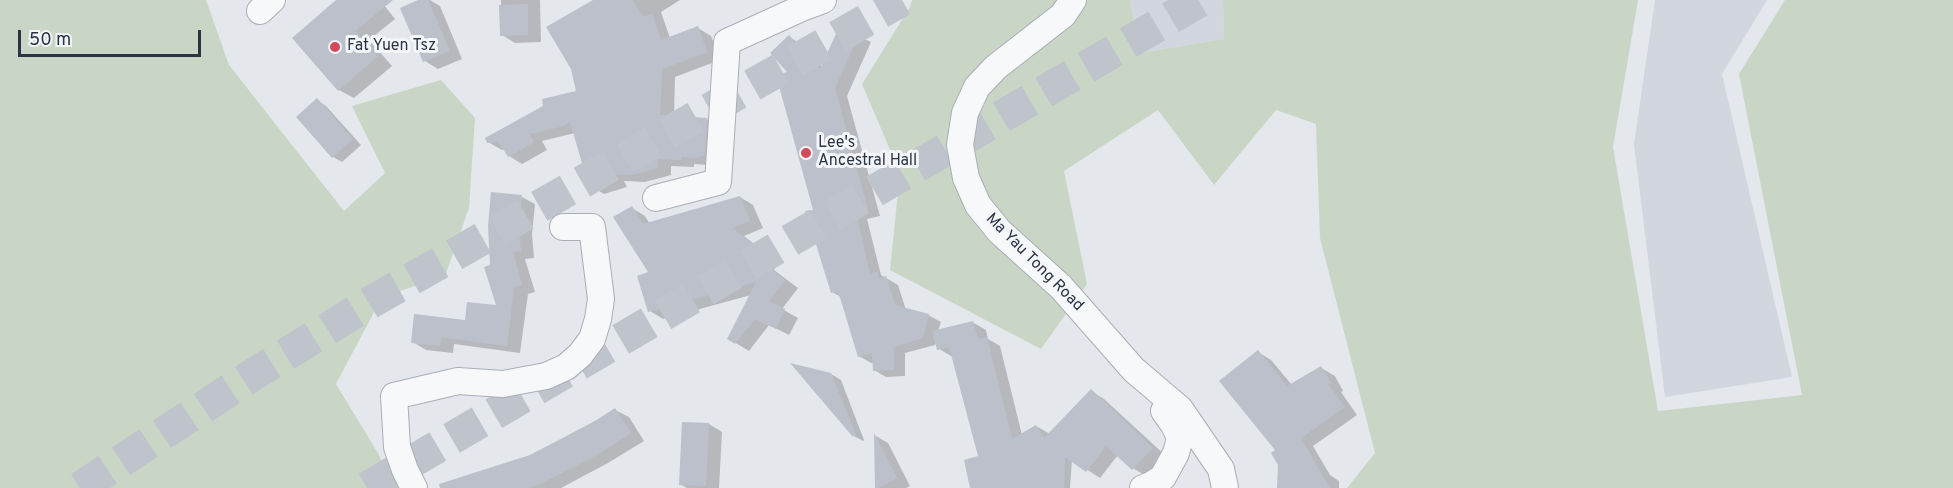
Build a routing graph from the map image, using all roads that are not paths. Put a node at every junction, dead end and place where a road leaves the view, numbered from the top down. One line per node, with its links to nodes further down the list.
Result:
1 (823, 0): 3 (street)
2 (1073, 0): 5 (street, Ma Yau Tong Road)
3 (656, 198)
4 (563, 227): 6 (street)
5 (1134, 370): 7 (street); 8 (street, Ma Yau Tong Road)
6 (414, 488)
7 (1143, 488)
8 (1225, 488)

